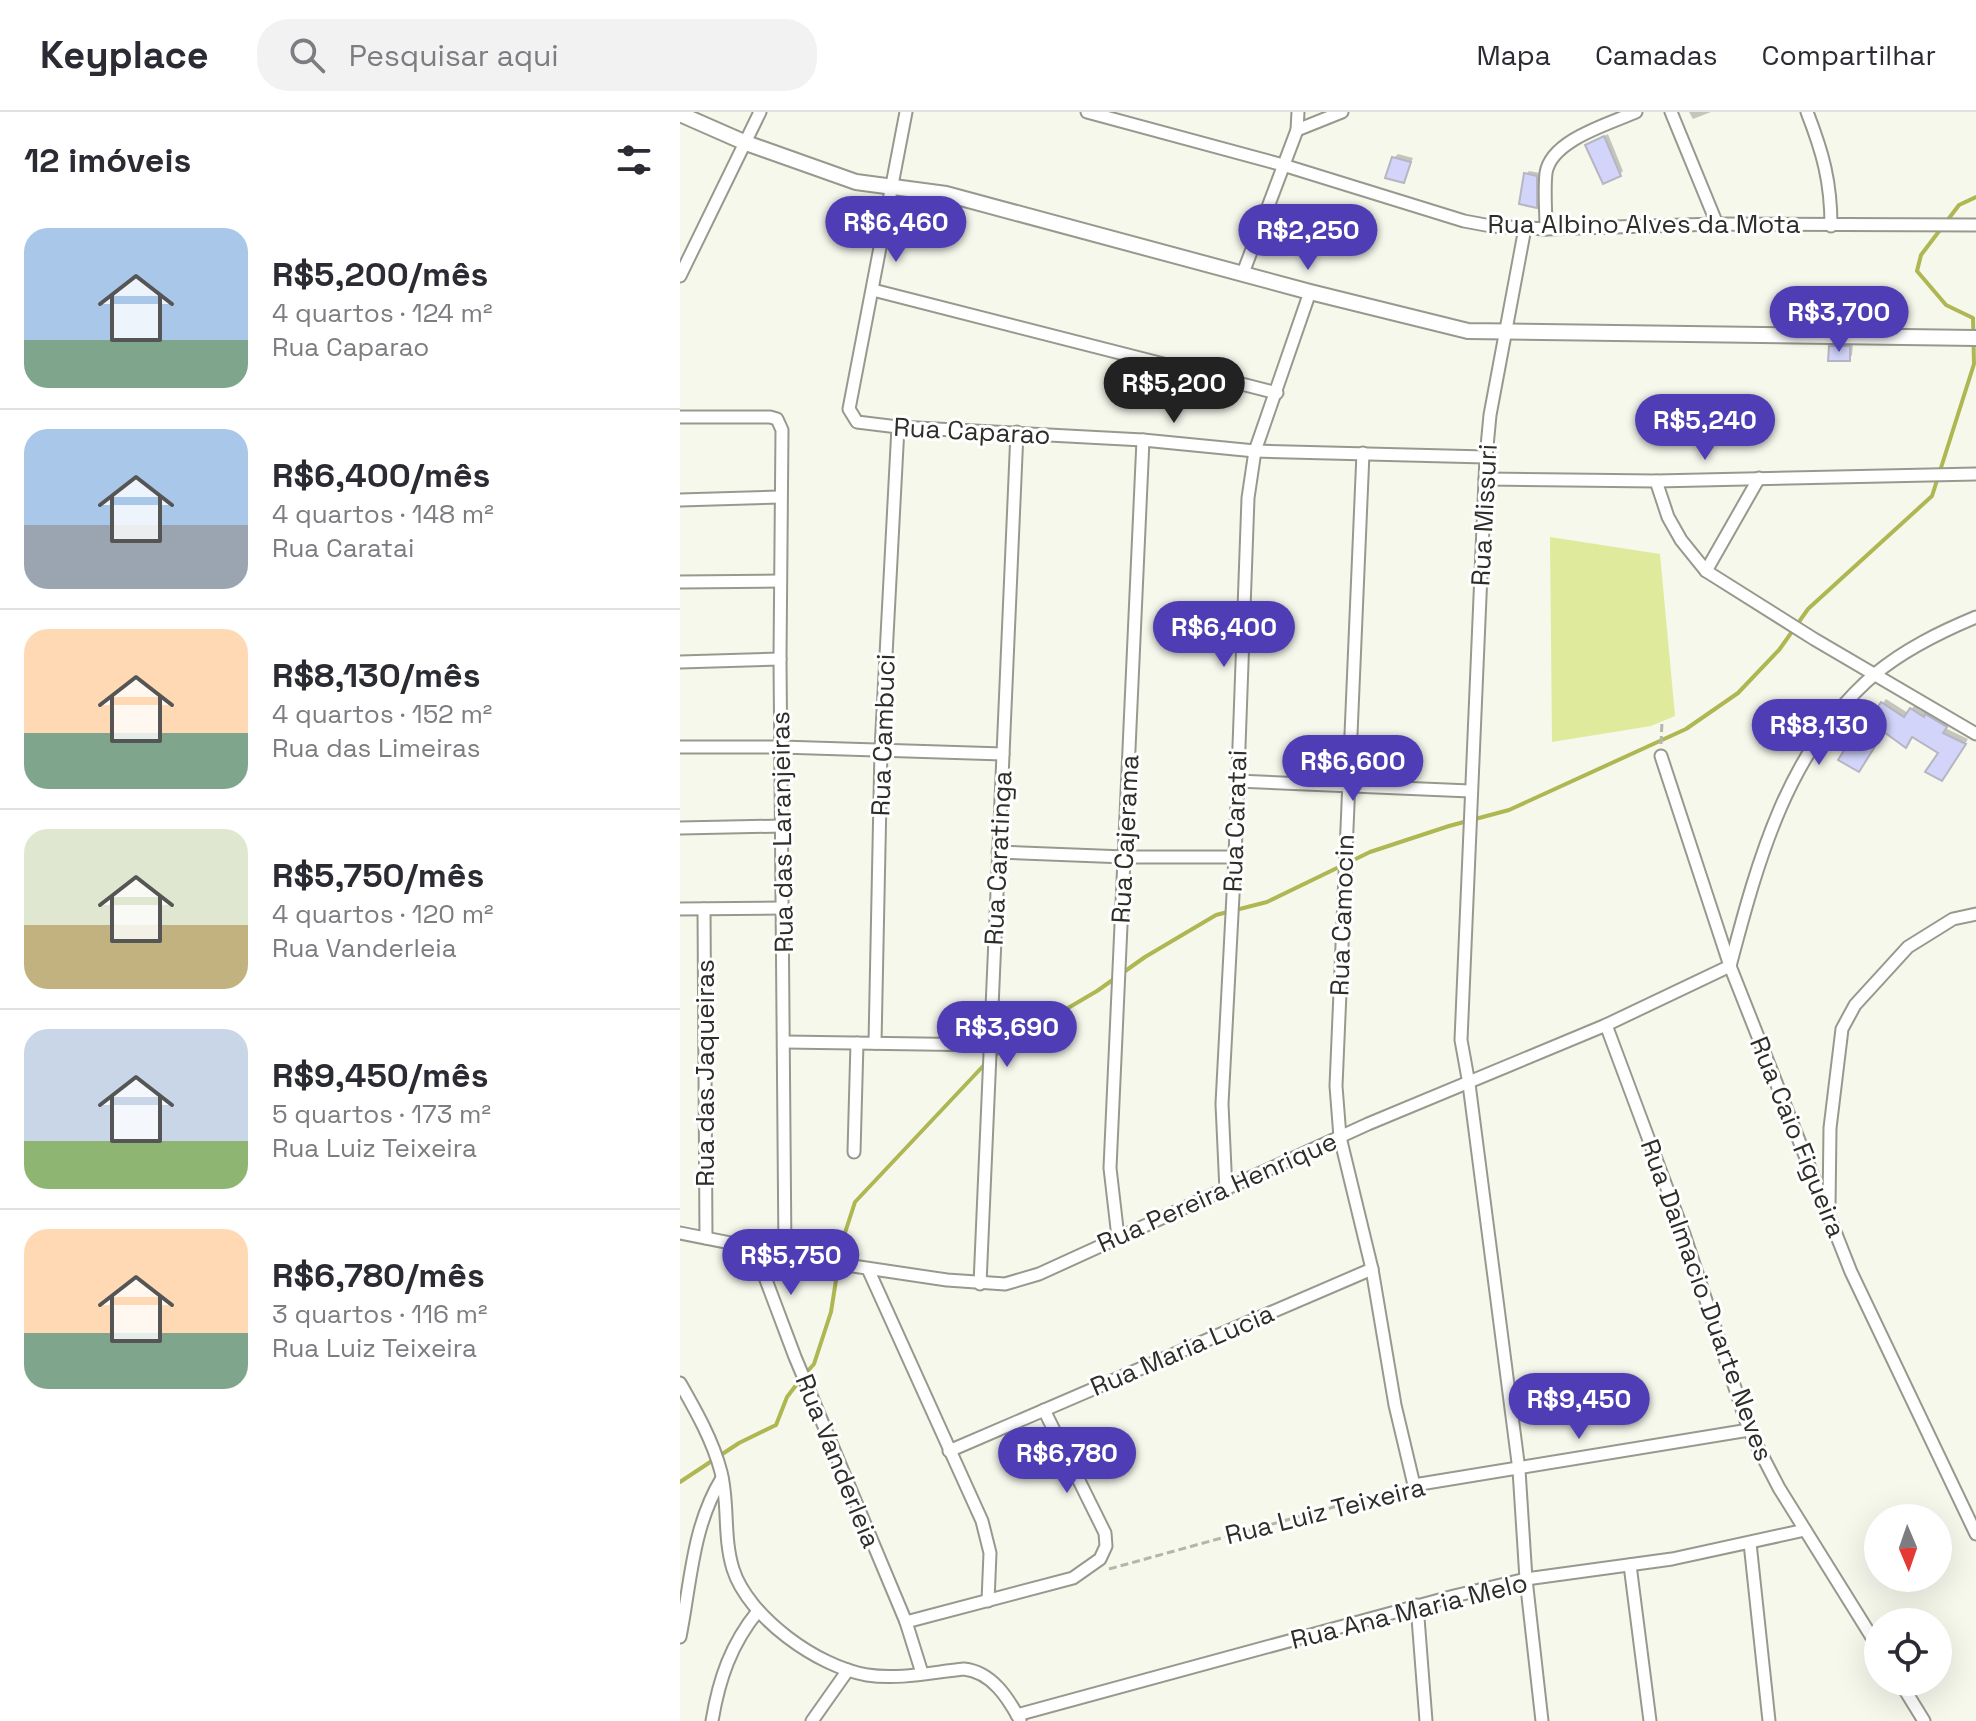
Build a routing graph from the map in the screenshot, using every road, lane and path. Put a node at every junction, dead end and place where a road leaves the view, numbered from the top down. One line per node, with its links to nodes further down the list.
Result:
1 (760, 112): 11 (street)
2 (906, 112): 13 (street)
3 (1087, 112): 12 (street, Rua Albino Alves da Mota)
4 (1298, 112): 10 (street)
5 (1342, 112): 10 (street)
6 (1636, 112): 18 (street)
7 (1671, 112): 14 (street)
8 (1807, 112): 16 (street)
9 (680, 114): 11 (street)
10 (1297, 130): 12 (street)
11 (746, 143): 13 (street); 20 (street)
12 (1283, 165): 17 (street, Rua Albino Alves da Mota); 19 (street)
13 (893, 186): 19 (street); 21 (street)
14 (1717, 224): 16 (street, Rua Albino Alves da Mota); 18 (street, Rua Albino Alves da Mota)
15 (1970, 225): 16 (street, Rua Albino Alves da Mota)
16 (1831, 226)
17 (1525, 228): 18 (street, Rua Albino Alves da Mota); 23 (street, Rua Missuri)
18 (1546, 229)
19 (1243, 273): 22 (street)
20 (680, 276)
21 (873, 290): 25 (street); 27 (street, Rua Caparao)
22 (1310, 292): 23 (street); 25 (street, Rua Caratai)
23 (1506, 334): 24 (street); 32 (street, Rua Missuri)
24 (1976, 338)
25 (1277, 393): 30 (street, Rua Caratai)
26 (680, 417): 37 (street, Rua das Laranjeiras)
27 (898, 427): 28 (street, Rua Caparao); 50 (street, Rua Cambuci)
28 (1017, 432): 29 (street, Rua Caparao); 51 (street, Rua Caratinga)
29 (1143, 440): 30 (street, Rua Caparao); 59 (street, Rua Cajerama)
30 (1255, 451): 31 (street, Rua Caparao); 53 (street, Rua Caratai)
31 (1363, 453): 32 (street, Rua Caparao); 54 (street, Rua Camocin)
32 (1486, 457): 35 (street, Rua Missuri)
33 (1976, 474): 34 (street)
34 (1759, 478): 36 (street); 39 (street)
35 (1485, 479): 36 (street); 55 (street, Rua Missuri)
36 (1656, 481): 39 (street)
37 (780, 497): 38 (street); 40 (street, Rua das Laranjeiras)
38 (680, 500)
39 (1706, 571): 45 (street)
40 (780, 581): 41 (street); 43 (street, Rua das Laranjeiras)
41 (680, 582)
42 (1976, 617): 45 (street)
43 (780, 659): 44 (street); 49 (street, Rua das Laranjeiras)
44 (680, 662)
45 (1874, 675): 47 (street); 65 (street)
46 (1662, 725): 52 (path)
47 (1976, 734)
48 (680, 747): 49 (street)
49 (781, 747): 50 (street); 56 (street, Rua das Laranjeiras)
50 (881, 750): 51 (street); 69 (street, Rua Cambuci)
51 (1003, 754): 58 (street, Rua Caratinga)
52 (1661, 756): 65 (street, Rua Caio Figueira)
53 (1237, 781): 54 (street); 60 (street, Rua Caratai)
54 (1347, 785): 55 (street); 72 (street, Rua Camocin)
55 (1470, 791): 71 (street, Rua Missuri)
56 (782, 826): 57 (street); 61 (street, Rua das Laranjeiras)
57 (680, 828)
58 (998, 852): 59 (street); 70 (street, Rua Caratinga)
59 (1125, 857): 60 (street); 77 (street, Rua Cajerama)
60 (1235, 857): 74 (street, Rua Caratai)
61 (783, 908): 63 (street); 67 (street, Rua das Laranjeiras)
62 (680, 909): 63 (street)
63 (704, 909): 78 (street, Rua das Jaqueiras)
64 (1976, 914): 75 (street)
65 (1730, 966): 66 (street, Rua Pereira Henrique); 75 (street, Rua Caio Figueira)
66 (1606, 1025): 71 (street, Rua Pereira Henrique); 86 (street, Rua Dalmacio Duarte Neves)
67 (785, 1042): 68 (street); 80 (street, Rua das Laranjeiras)
68 (857, 1043): 69 (street); 73 (street)
69 (875, 1043): 70 (street)
70 (990, 1047): 83 (street, Rua Caratinga)
71 (1469, 1084): 72 (street, Rua Pereira Henrique); 88 (street, Rua Missuri)
72 (1340, 1137): 74 (street, Rua Pereira Henrique); 82 (street, Rua Camocin)
73 (854, 1152)
74 (1226, 1191): 77 (street, Rua Pereira Henrique)
75 (1829, 1215): 92 (street, Rua Caio Figueira)
76 (680, 1233): 78 (street, Rua Pereira Henrique)
77 (1118, 1237): 83 (street, Rua Pereira Henrique)
78 (706, 1238): 79 (street, Rua Pereira Henrique)
79 (754, 1248): 80 (street, Rua Pereira Henrique); 100 (street, Rua Vanderleia)
80 (785, 1253): 81 (street, Rua Pereira Henrique)
81 (866, 1268): 83 (street, Rua Pereira Henrique); 87 (street)
82 (1372, 1269): 85 (street, Rua Maria Lucia); 90 (street, Rua Camocin)
83 (980, 1284)
84 (680, 1383): 89 (street)
85 (1044, 1410): 87 (street, Rua Maria Lucia); 97 (street)
86 (1749, 1430): 88 (street, Rua Luiz Teixeira); 91 (street, Rua Dalmacio Duarte Neves)
87 (949, 1451): 97 (street)
88 (1519, 1470): 90 (street, Rua Luiz Teixeira); 96 (street, Rua Missuri)
89 (722, 1474): 99 (street); 102 (street)
90 (1414, 1485): 95 (path, Rua Luiz Teixeira)
91 (1805, 1530): 93 (street, Rua Ana Maria Melo); 101 (street, Rua Dalmacio Duarte Neves)
92 (1976, 1534)
93 (1750, 1543): 94 (street, Rua Ana Maria Melo); 112 (street)
94 (1630, 1565): 96 (street, Rua Ana Maria Melo); 111 (street)
95 (1103, 1570)
96 (1526, 1579): 98 (street, Rua Ana Maria Melo); 110 (street, Rua Missuri)
97 (988, 1601): 100 (street)
98 (1417, 1605): 106 (street, Rua Ana Maria Melo); 107 (street)
99 (758, 1611): 103 (street); 108 (street)
100 (906, 1622): 104 (street, Rua Vanderleia)
101 (1864, 1625)
102 (680, 1637)
103 (848, 1670): 104 (street); 109 (street)
104 (922, 1673): 106 (street)
105 (1909, 1696): 113 (street)
106 (1018, 1718)
107 (1422, 1720)
108 (712, 1721)
109 (812, 1721)
110 (1542, 1721)
111 (1650, 1721)
112 (1769, 1721)
113 (1924, 1721)

